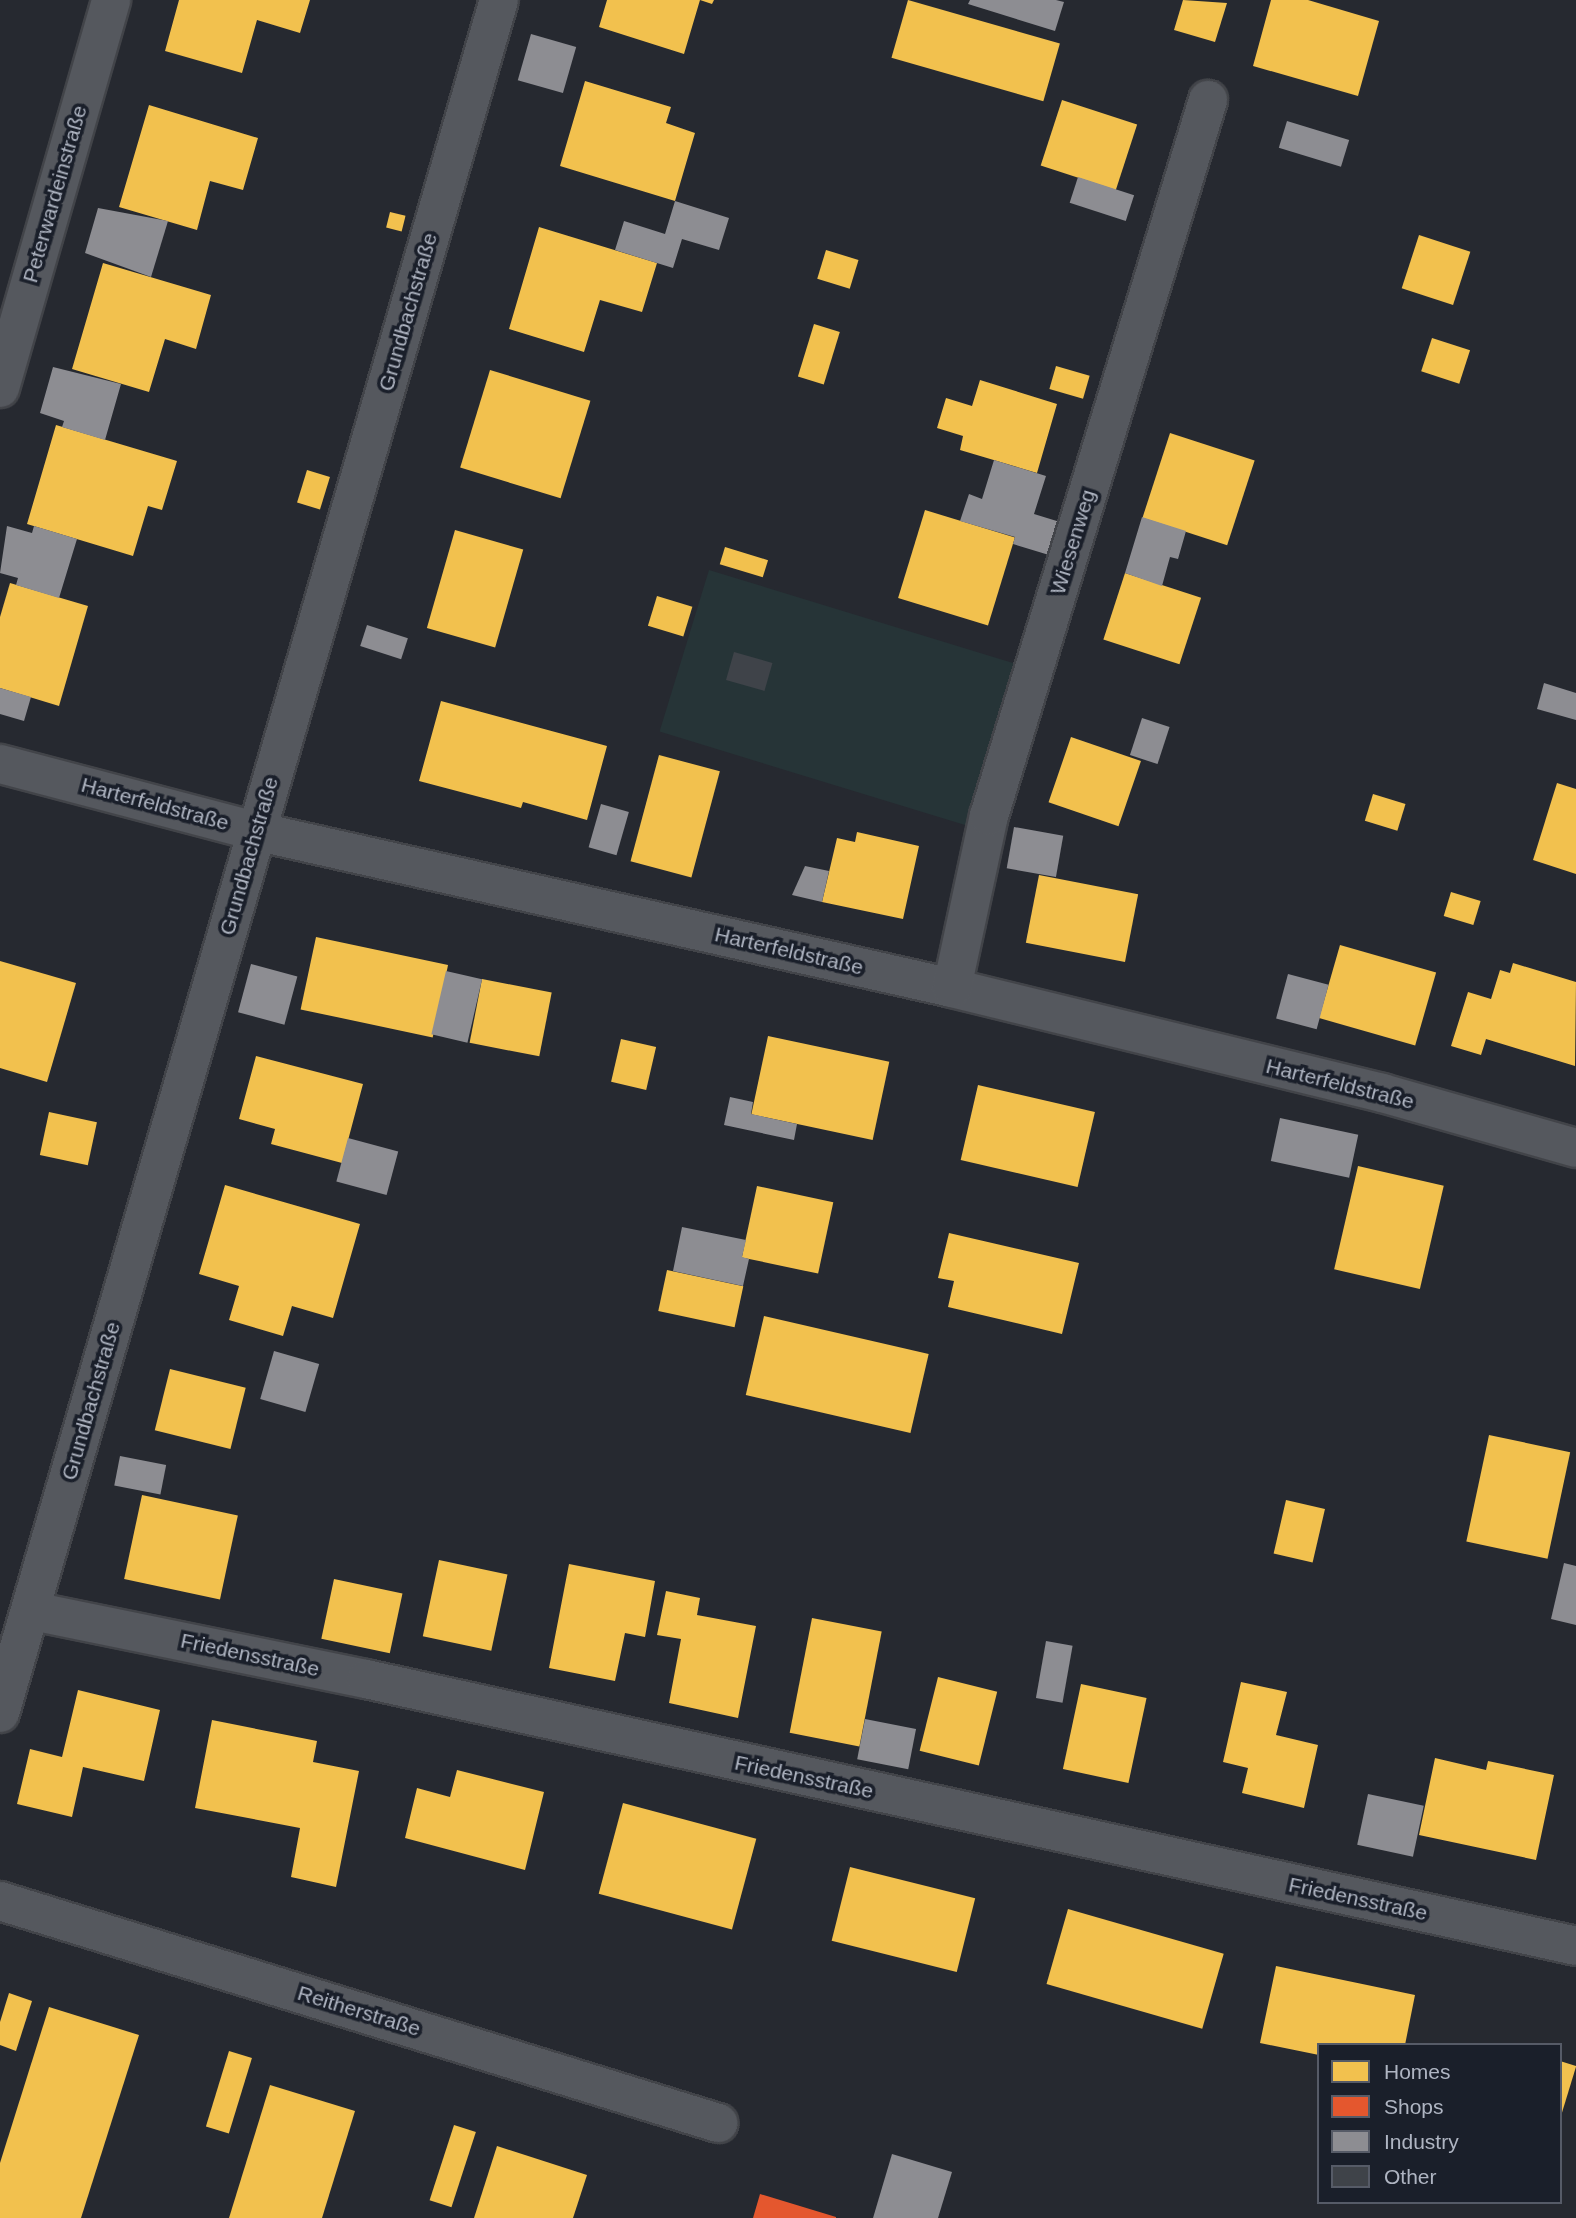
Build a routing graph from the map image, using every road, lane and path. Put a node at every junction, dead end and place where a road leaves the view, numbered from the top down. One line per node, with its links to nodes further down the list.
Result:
1 (111, 0): 4 (street, Peterwardeinstraße)
2 (499, 0): 6 (street, Grundbachstraße)
3 (1208, 100): 7 (street, Wiesenweg)
4 (0, 388)
5 (0, 764): 6 (street, Harterfeldstraße)
6 (255, 831): 7 (street, Harterfeldstraße); 9 (street, Grundbachstraße)
7 (952, 988): 8 (street, Harterfeldstraße)
8 (1576, 1148)
9 (32, 1611): 10 (street, Grundbachstraße); 12 (street, Friedensstraße)
10 (0, 1713)
11 (0, 1901): 13 (street, Reitherstraße)
12 (1576, 1946)
13 (718, 2123)

